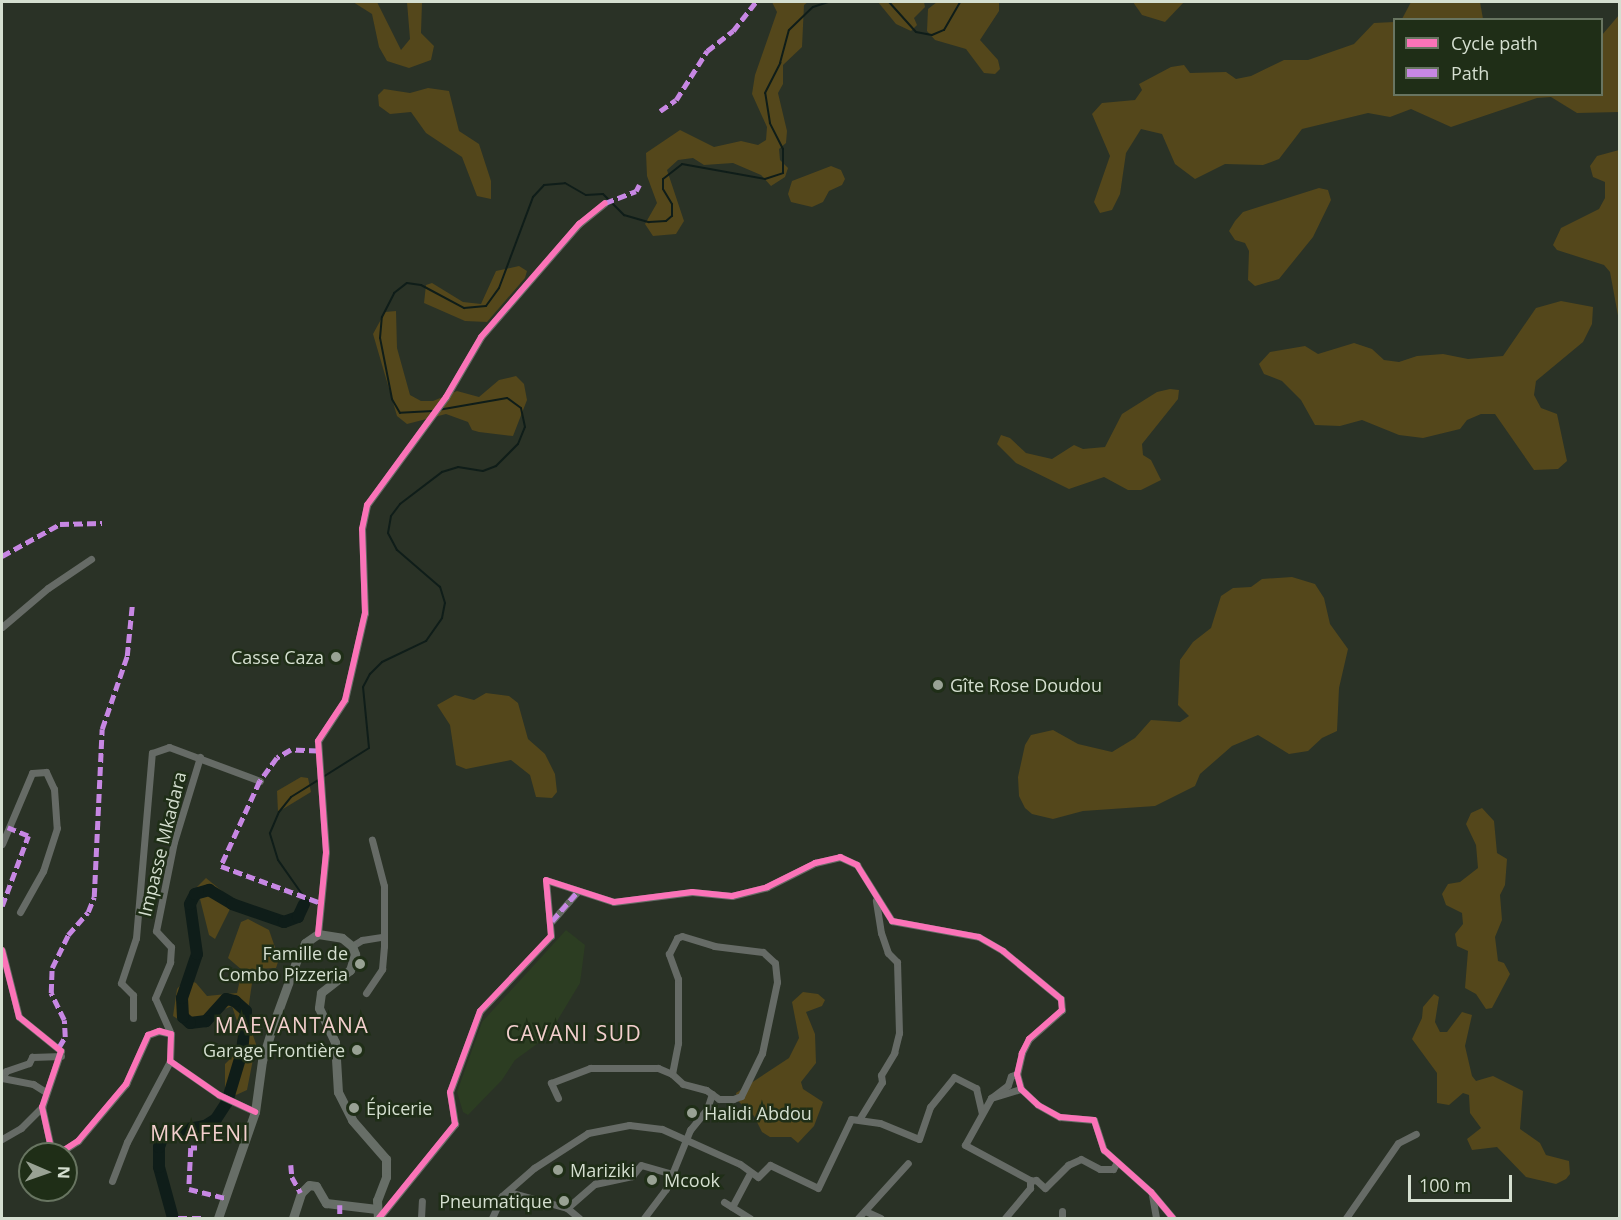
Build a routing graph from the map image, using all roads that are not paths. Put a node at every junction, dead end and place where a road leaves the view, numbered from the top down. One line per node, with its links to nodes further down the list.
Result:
1 (605, 203): 12 (street)
2 (91, 559): 3 (street)
3 (2, 627)
4 (200, 757): 5 (street); 17 (street); 18 (street, Impasse Mkadara)
5 (260, 781)
6 (372, 840): 13 (street)
7 (2, 844): 10 (street)
8 (577, 892): 9 (street); 11 (street); 11 (street)
9 (876, 899): 22 (street); 32 (street)
10 (20, 912)
11 (552, 921): 49 (street)
12 (318, 934): 14 (street); 30 (street)
13 (382, 937): 14 (street); 16 (street)
14 (352, 946): 49 (street)
15 (2, 950): 19 (street)
16 (366, 993)
17 (133, 1018)
18 (171, 1034): 20 (street); 29 (street)
19 (61, 1056): 23 (street); 25 (street)
20 (170, 1061): 30 (street); 40 (street)
21 (672, 1074): 26 (street); 26 (street); 27 (street)
22 (1017, 1074): 24 (street); 28 (street)
23 (2, 1078): 25 (street)
24 (1021, 1089): 28 (street); 37 (street)
25 (46, 1092): 29 (street)
26 (712, 1094): 35 (street)
27 (558, 1098)
28 (991, 1098): 31 (street)
29 (42, 1107): 34 (street)
30 (255, 1112): 50 (street)
31 (982, 1113): 32 (street); 41 (street)
32 (860, 1118): 38 (street)
33 (1416, 1134): 62 (street)
34 (2, 1139)
35 (687, 1139): 38 (street); 39 (street); 42 (street)
36 (908, 1163): 48 (street)
37 (1116, 1164): 41 (street); 43 (street)
38 (750, 1173): 46 (street)
39 (673, 1174): 47 (street); 55 (street)
40 (112, 1181)
41 (1030, 1181): 59 (street)
42 (509, 1192): 47 (street); 53 (street)
43 (1151, 1192): 60 (street); 61 (street)
44 (422, 1201): 52 (street)
45 (724, 1202): 46 (street)
46 (732, 1207): 56 (street)
47 (567, 1208): 54 (street)
48 (866, 1211): 57 (street); 58 (street)
49 (378, 1215): 51 (street)
50 (218, 1218)
51 (293, 1218)
52 (420, 1218)
53 (492, 1218)
54 (579, 1218)
55 (644, 1218)
56 (750, 1218)
57 (858, 1218)
58 (881, 1218)
59 (1005, 1218)
60 (1156, 1218)
61 (1173, 1218)
62 (1346, 1218)

